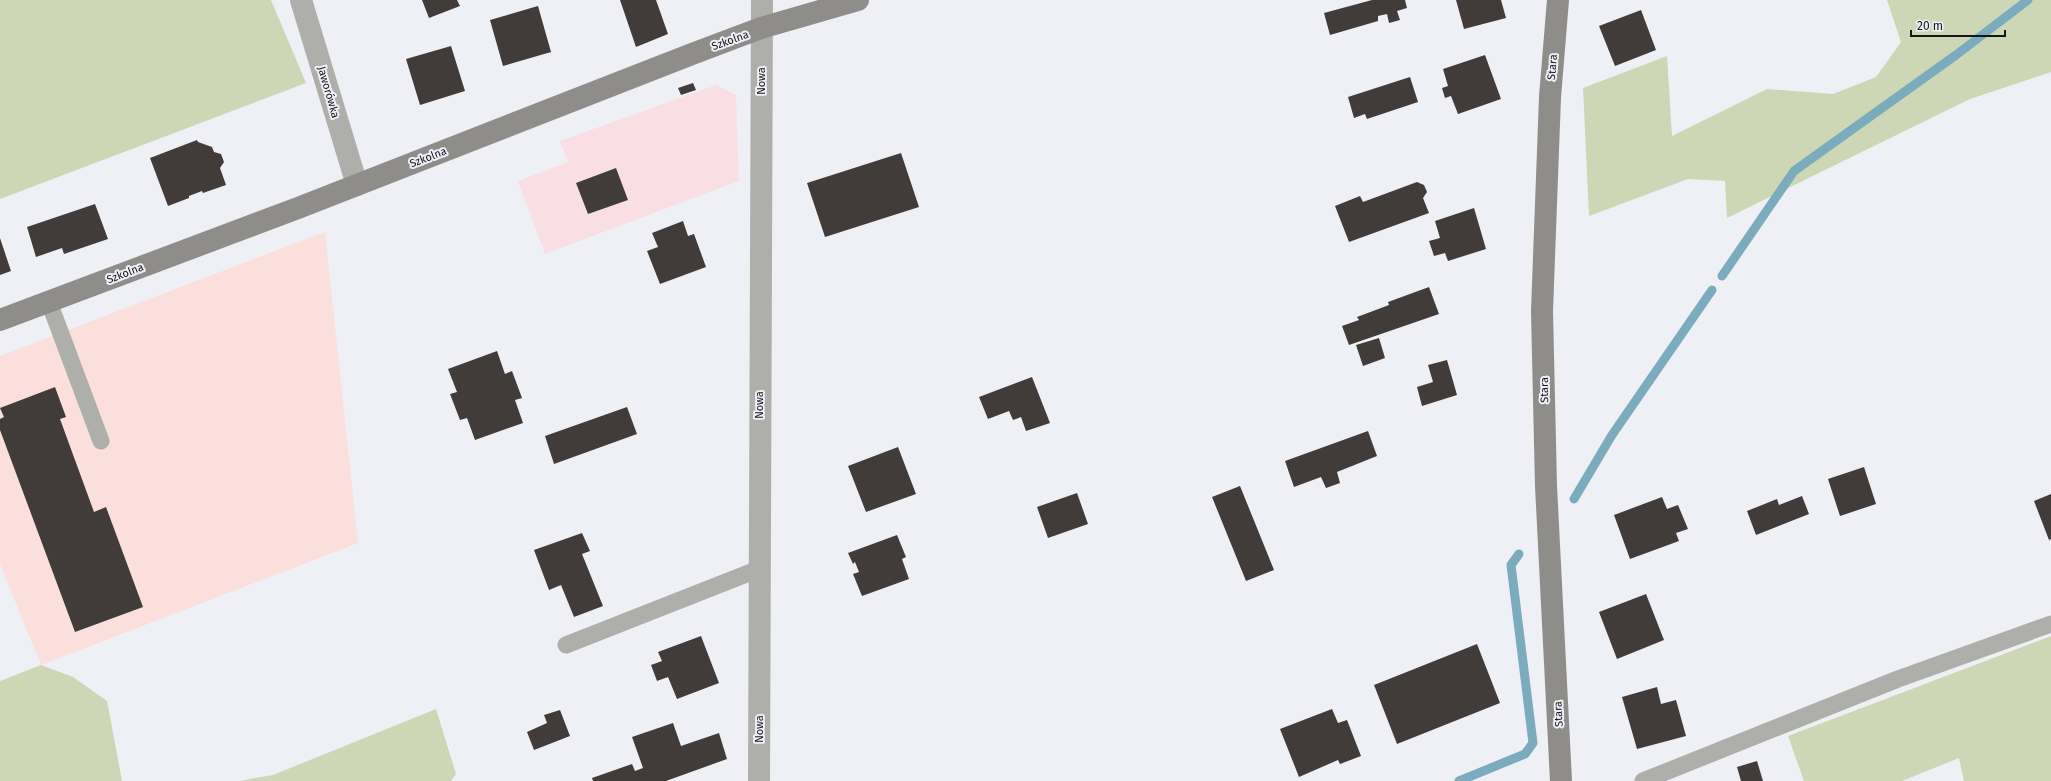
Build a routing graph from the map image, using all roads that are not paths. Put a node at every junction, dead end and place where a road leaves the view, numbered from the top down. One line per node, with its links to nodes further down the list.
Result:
1 (300, 0): 6 (street, Jaworówka)
2 (762, 0): 5 (street, Nowa)
3 (858, 0): 5 (street, Szkolna)
4 (1558, 0): 14 (street, Stara)
5 (761, 28): 6 (street, Szkolna); 10 (street, Nowa)
6 (357, 185): 7 (street, Szkolna)
7 (49, 302): 8 (street, Szkolna); 9 (lane)
8 (0, 320)
9 (101, 441)
10 (759, 569): 12 (lane); 13 (street, Nowa)
11 (2051, 624): 15 (lane)
12 (566, 645)
13 (759, 781)
14 (1561, 781)
15 (1643, 781)

